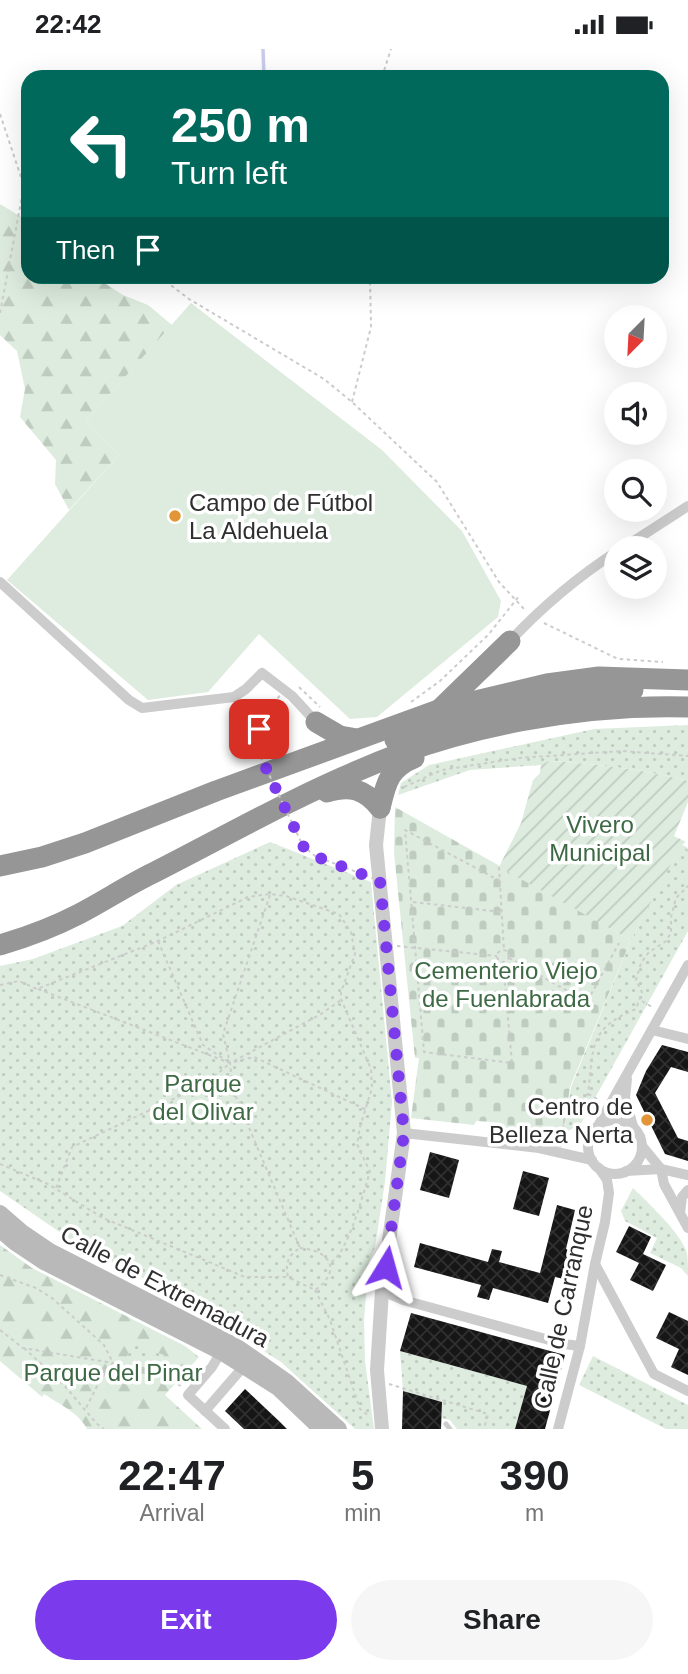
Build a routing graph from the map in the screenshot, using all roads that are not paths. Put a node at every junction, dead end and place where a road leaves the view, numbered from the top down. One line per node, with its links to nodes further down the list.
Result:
1 (688, 506): 2 (street)
2 (642, 536)
3 (604, 560): 5 (street)
4 (0, 582): 11 (street)
5 (510, 641): 7 (highway); 10 (highway)
6 (688, 680): 7 (highway)
7 (547, 684): 10 (highway)
8 (688, 691): 18 (highway)
9 (688, 707): 12 (highway)
10 (438, 710): 13 (highway)
11 (320, 717): 13 (highway); 14 (highway)
12 (467, 733): 15 (highway); 16 (highway)
13 (357, 739): 14 (highway)
14 (308, 757): 17 (highway)
15 (290, 803): 16 (highway); 19 (highway)
16 (380, 808): 26 (street)
17 (0, 866)
18 (0, 875)
19 (0, 945)
20 (688, 965): 21 (street)
21 (652, 1030): 22 (street); 23 (street)
22 (688, 1039)
23 (628, 1073): 24 (street); 25 (street)
24 (598, 1126): 25 (street); 28 (street)
25 (633, 1126): 27 (street)
26 (404, 1133): 28 (street); 39 (street)
27 (642, 1146): 29 (street); 30 (street)
28 (596, 1164): 30 (street); 33 (street, Calle de Carranque)
29 (661, 1169): 30 (street); 31 (street); 35 (street)
30 (624, 1172): 33 (street, Calle de Carranque)
31 (688, 1175)
32 (688, 1190): 35 (street)
33 (609, 1193): 38 (street, Calle de Carranque)
34 (0, 1213): 48 (main road, Calle de Extremadura)
35 (680, 1213): 36 (street)
36 (688, 1228)
37 (0, 1230): 41 (main road, Calle de Extremadura)
38 (594, 1263): 40 (street, Calle de Carranque); 43 (street)
39 (382, 1291): 40 (street); 45 (street)
40 (580, 1346): 49 (street, Calle de Carranque)
41 (221, 1352): 42 (main road, Calle de Extremadura); 44 (street)
42 (244, 1366): 44 (street); 47 (main road, Calle de Extremadura)
43 (688, 1391)
44 (205, 1411): 46 (street)
45 (382, 1426)
46 (225, 1429)
47 (321, 1429)
48 (339, 1429)
49 (558, 1429)

